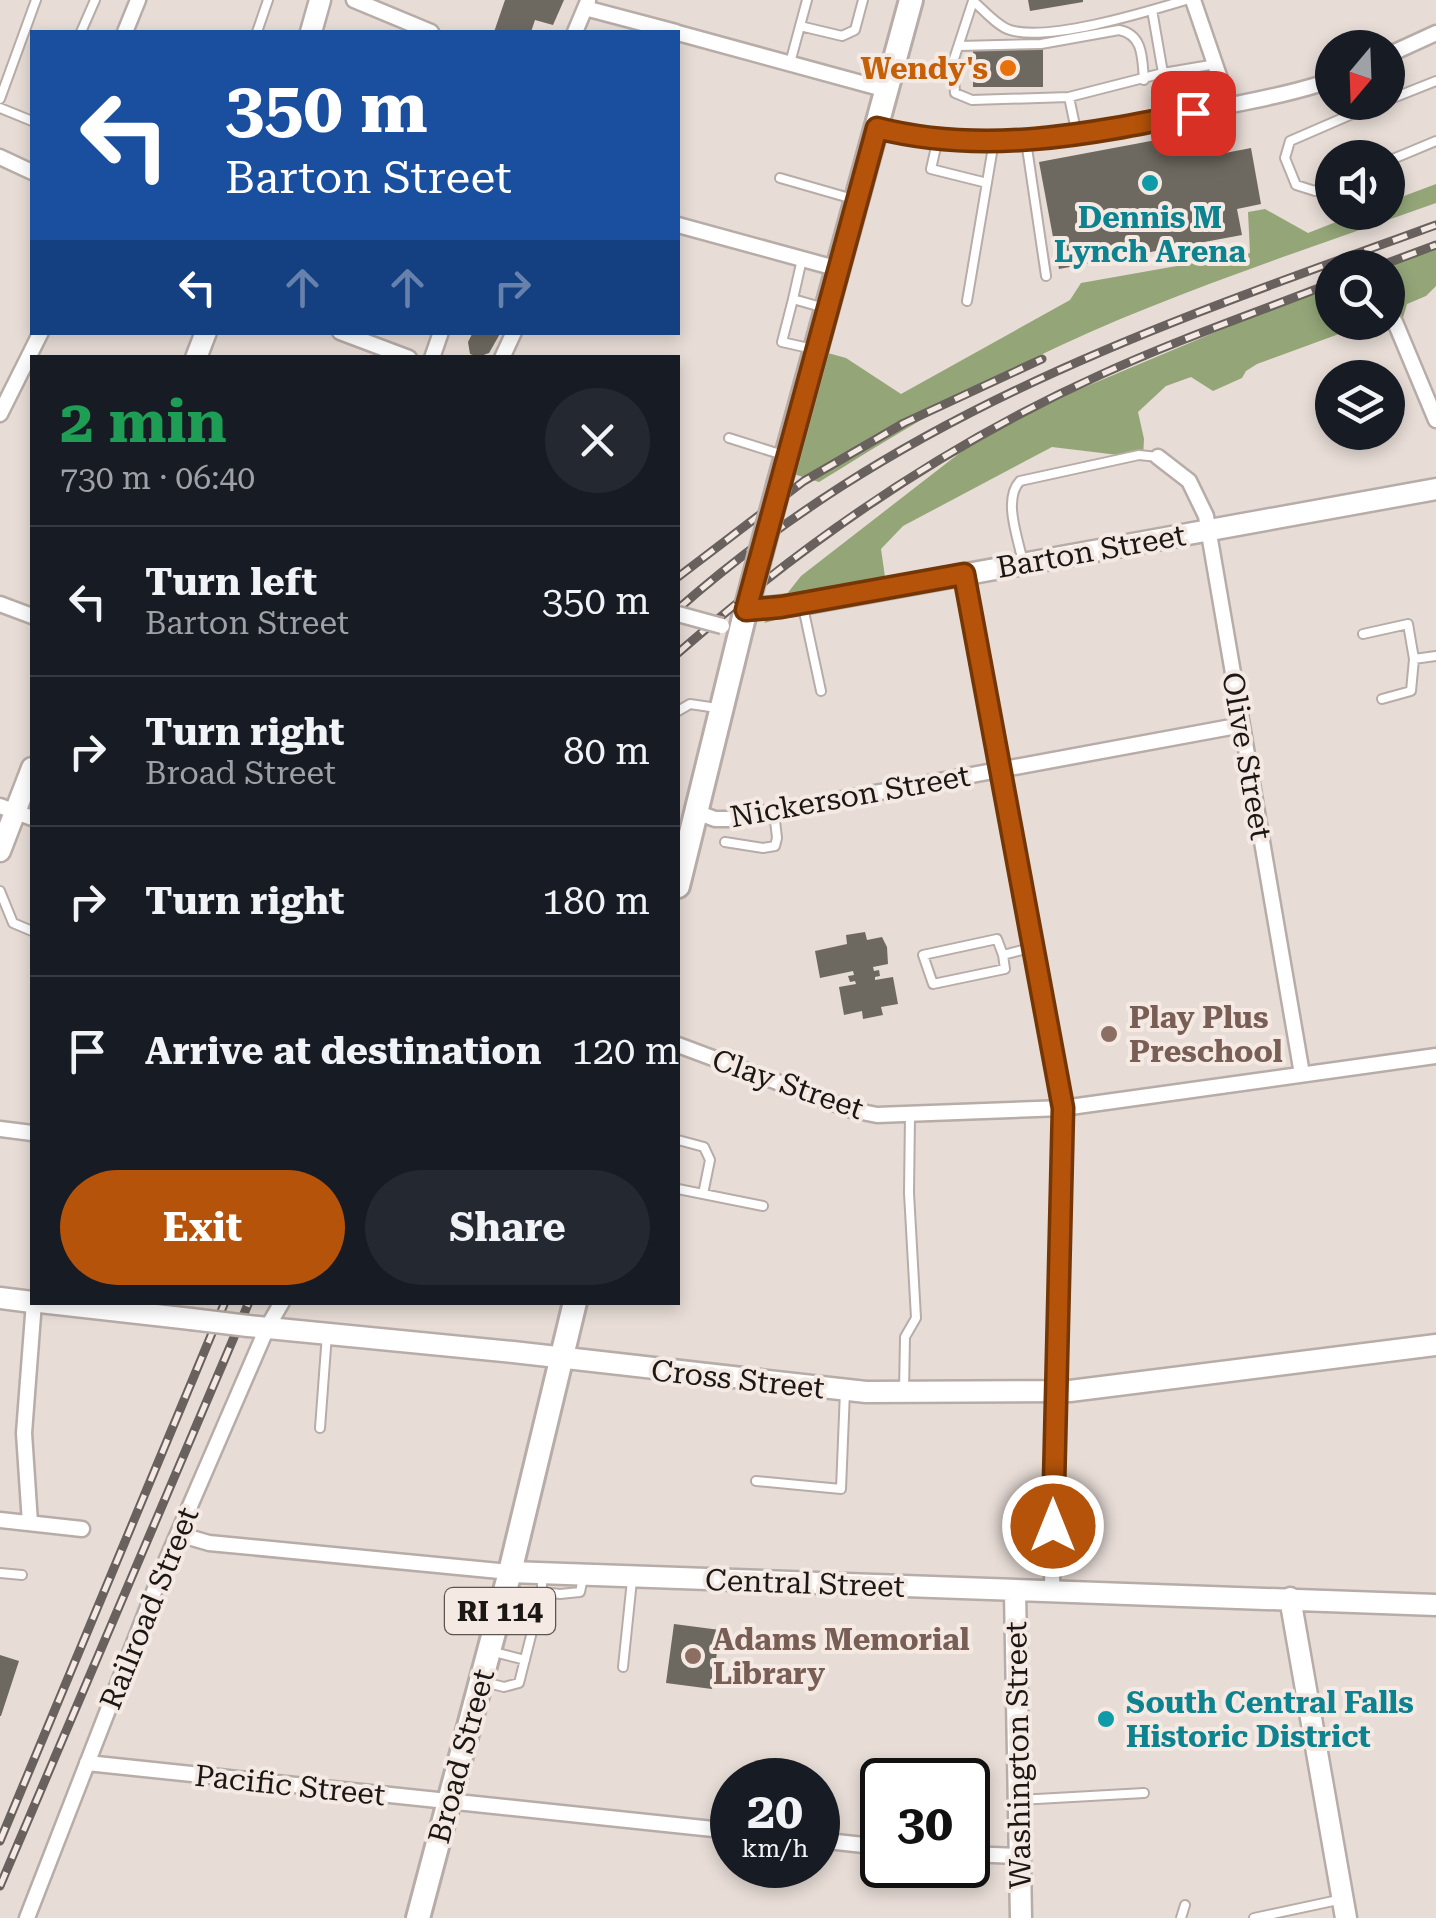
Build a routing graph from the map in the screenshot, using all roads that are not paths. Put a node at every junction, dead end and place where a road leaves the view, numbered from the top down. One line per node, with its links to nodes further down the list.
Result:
1 (36, 0): 35 (lane)
2 (95, 0): 15 (lane)
3 (138, 0): 16 (street)
4 (268, 0): 17 (lane)
5 (320, 0): 18 (main road)
6 (354, 0): 19 (street)
7 (807, 0): 14 (lane)
8 (863, 0): 14 (lane)
9 (911, 0): 32 (main road)
10 (972, 0): 13 (lane); 24 (lane)
11 (1190, 0): 13 (lane); 27 (street)
12 (586, 4): 20 (street); 21 (street)
13 (1152, 10): 28 (lane)
14 (800, 26): 26 (lane)
15 (83, 30)
16 (126, 30)
17 (258, 30)
18 (312, 30)
19 (426, 30)
20 (577, 30)
21 (668, 30)
22 (1436, 33): 25 (street)
23 (680, 34): 26 (street)
24 (959, 46): 29 (lane); 34 (lane)
25 (1405, 48)
26 (790, 64): 32 (street)
27 (1216, 64): 28 (lane); 36 (street)
28 (1163, 73): 29 (lane)
29 (1144, 80): 34 (lane)
30 (1436, 81): 33 (lane)
31 (1315, 84): 36 (street)
32 (887, 90): 40 (main road)
33 (1405, 93)
34 (1069, 97): 41 (lane)
35 (0, 99)
36 (1229, 105): 41 (street)
37 (0, 108): 38 (lane)
38 (30, 120)
39 (1338, 120): 51 (lane)
40 (877, 128): 42 (street); 52 (main road)
41 (1077, 135): 43 (street)
42 (938, 138): 45 (street); 50 (lane)
43 (1026, 140): 45 (street); 56 (lane)
44 (1436, 140): 46 (lane)
45 (994, 141): 50 (lane)
46 (1405, 154)
47 (0, 157): 48 (street)
48 (30, 171)
49 (780, 178): 52 (lane)
50 (987, 183): 58 (lane)
51 (1315, 191)
52 (858, 200): 55 (main road)
53 (680, 227): 54 (street)
54 (802, 259): 55 (street); 57 (lane)
55 (839, 269): 59 (main road)
56 (1046, 276)
57 (793, 300): 59 (lane); 63 (lane)
58 (967, 301)
59 (828, 309): 63 (main road)
60 (40, 335): 65 (street)
61 (348, 335): 64 (street)
62 (1403, 340): 66 (street)
63 (816, 350): 68 (main road)
64 (401, 355)
65 (0, 414)
66 (1436, 420)
67 (729, 438): 68 (lane)
68 (787, 456): 78 (main road, bridge)
69 (1158, 457): 71 (street, Olive Street); 72 (lane)
70 (1436, 488): 71 (main road, Barton Street)
71 (1208, 529): 72 (main road, Barton Street); 86 (street, Olive Street)
72 (1023, 563): 73 (main road, Barton Street)
73 (964, 574): 75 (main road, Barton Street); 87 (street)
74 (0, 604): 77 (street)
75 (802, 604): 78 (main road, Barton Street); 82 (lane)
76 (680, 614): 78 (street, Barton Street, bridge)
77 (30, 615)
78 (739, 618): 85 (main road)
79 (1363, 634): 81 (lane)
80 (1436, 656): 81 (lane)
81 (1414, 660): 83 (lane)
82 (822, 690)
83 (1382, 699)
84 (680, 708): 85 (lane)
85 (721, 709): 90 (main road)
86 (1242, 725): 87 (street, Nickerson Street); 101 (street, Olive Street)
87 (1000, 770): 91 (street, Nickerson Street); 97 (street)
88 (30, 774): 89 (main road)
89 (16, 812): 93 (main road)
90 (696, 812): 91 (street, Nickerson Street); 94 (main road)
91 (774, 812): 92 (lane)
92 (724, 842)
93 (1, 845)
94 (681, 859)
95 (0, 892): 96 (lane)
96 (30, 930)
97 (1034, 948): 98 (lane); 102 (street)
98 (1003, 955): 98 (lane)
99 (680, 1046): 103 (street, Clay Street)
100 (1436, 1056): 101 (street, Clay Street)
101 (1302, 1074): 102 (street, Clay Street)
102 (1063, 1108): 103 (street, Clay Street); 122 (street)
103 (910, 1114): 121 (lane)
104 (0, 1129): 105 (street)
105 (30, 1133)
106 (680, 1141): 108 (lane)
107 (680, 1188): 108 (lane)
108 (703, 1194): 109 (lane)
109 (763, 1206)
110 (0, 1298): 111 (main road, Cross Street)
111 (30, 1301)
112 (36, 1305): 126 (street)
113 (63, 1305): 116 (main road, Cross Street, bridge)
114 (279, 1305): 116 (street, Railroad Street)
115 (574, 1305): 119 (main road, Broad Street / RI 114)
116 (258, 1327): 117 (main road, Cross Street); 128 (street, Railroad Street)
117 (327, 1334): 119 (main road, Cross Street); 123 (lane)
118 (1436, 1345): 122 (main road, Cross Street)
119 (562, 1359): 120 (main road, Cross Street); 129 (main road, Broad Street / RI 114)
120 (845, 1391): 121 (main road, Cross Street); 124 (lane)
121 (904, 1392): 122 (main road, Cross Street)
122 (1054, 1392): 135 (street)
123 (320, 1428)
124 (756, 1481)
125 (0, 1520): 126 (street)
126 (30, 1524): 127 (street)
127 (82, 1530)
128 (178, 1534): 129 (street, Central Street); 142 (street, Railroad Street)
129 (510, 1572): 133 (main road, Central Street); 138 (main road, Broad Street / RI 114)
130 (0, 1573): 131 (lane)
131 (22, 1574)
132 (632, 1576): 133 (main road, Central Street); 134 (main road, Central Street); 140 (lane)
133 (542, 1582): 139 (lane)
134 (1015, 1592): 135 (main road, Central Street); 145 (main road, Washington Street)
135 (1052, 1593): 136 (main road, Central Street)
136 (1290, 1598): 137 (main road, Central Street); 150 (main road)
137 (1436, 1605)
138 (489, 1651): 139 (lane); 141 (main road, Broad Street / RI 114)
139 (525, 1660): 141 (lane)
140 (622, 1667)
141 (481, 1681): 144 (main road, Broad Street / RI 114)
142 (87, 1764): 144 (street, Pacific Street); 152 (street, Railroad Street)
143 (1144, 1793): 145 (lane)
144 (449, 1800): 146 (street, Pacific Street); 153 (main road, Broad Street / RI 114)
145 (1019, 1800): 148 (main road, Washington Street)
146 (710, 1829)
147 (990, 1855): 148 (street)
148 (1020, 1856): 151 (main road, Washington Street)
149 (1185, 1905): 154 (lane)
150 (1345, 1908): 155 (lane)
151 (1025, 1917)
152 (27, 1918)
153 (418, 1918)
154 (1181, 1918)
155 (1254, 1918)

